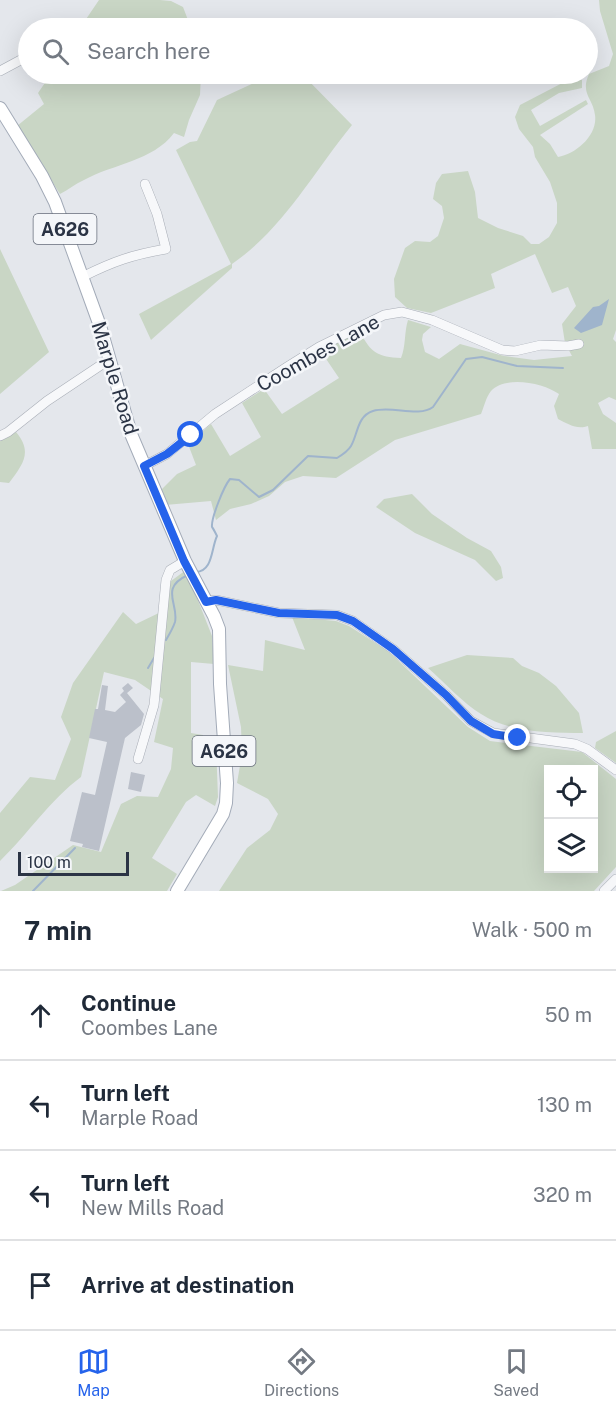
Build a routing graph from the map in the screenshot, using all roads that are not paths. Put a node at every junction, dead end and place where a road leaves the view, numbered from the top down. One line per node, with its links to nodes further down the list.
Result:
1 (18, 61): 2 (street)
2 (0, 71)
3 (0, 108): 5 (main road, Marple Road / A626)
4 (145, 184): 5 (street)
5 (82, 277): 7 (main road, Marple Road / A626)
6 (579, 344): 9 (street, Coombes Lane)
7 (110, 358): 8 (street); 9 (main road, Marple Road / A626)
8 (0, 436)
9 (144, 466): 10 (main road, Marple Road / A626)
10 (187, 565): 11 (main road, Marple Road / A626); 12 (street)
11 (206, 602): 13 (street); 15 (main road, Marple Road / A626)
12 (138, 759)
13 (616, 770)
14 (616, 879): 16 (street)
15 (177, 891)
16 (603, 891)

